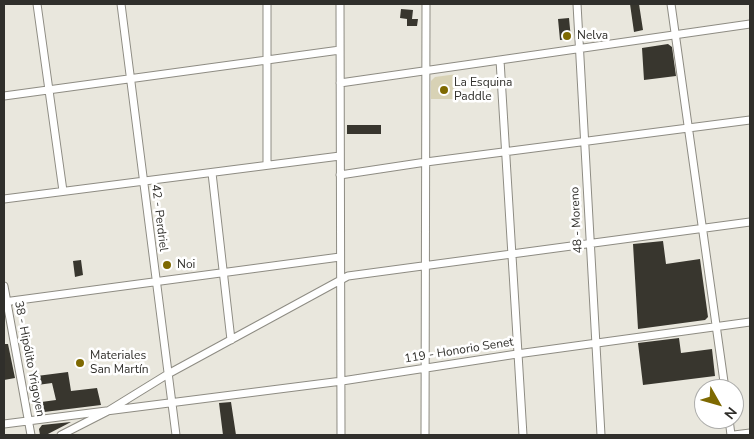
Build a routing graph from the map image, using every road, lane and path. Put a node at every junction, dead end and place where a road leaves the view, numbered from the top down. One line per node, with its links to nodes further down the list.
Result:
1 (36, 4): 17 (street)
2 (120, 4): 15 (street, 42 - Perdriel)
3 (267, 4): 13 (street)
4 (343, 4): 11 (street)
5 (426, 4): 14 (street)
6 (577, 4): 10 (street, 48 - Moreno)
7 (671, 4): 9 (street)
8 (750, 24): 9 (street)
9 (676, 34): 10 (street); 20 (street)
10 (580, 47): 12 (street); 21 (street, 48 - Moreno)
11 (340, 50): 13 (street); 16 (street)
12 (500, 60): 14 (street); 22 (street)
13 (266, 61): 15 (street); 25 (street)
14 (426, 70): 16 (street); 24 (street)
15 (131, 79): 17 (street); 28 (street, 42 - Perdriel)
16 (340, 83): 23 (street)
17 (49, 90): 18 (street); 29 (street)
18 (4, 96)
19 (750, 120): 20 (street)
20 (689, 129): 21 (street); 32 (street)
21 (584, 142): 22 (street); 33 (street, 48 - Moreno)
22 (506, 152): 24 (street); 34 (street)
23 (340, 156): 25 (street); 27 (street)
24 (426, 162): 27 (street); 36 (street)
25 (267, 165): 26 (street)
26 (212, 173): 28 (street); 37 (street)
27 (340, 175): 35 (street)
28 (143, 182): 29 (street); 39 (street, 42 - Perdriel)
29 (63, 191): 30 (street)
30 (4, 199)
31 (750, 222): 32 (street)
32 (703, 228): 33 (street); 43 (street)
33 (589, 244): 34 (street); 45 (street, 48 - Moreno)
34 (511, 254): 36 (street); 46 (street)
35 (340, 257): 37 (street); 38 (street)
36 (425, 265): 38 (street); 47 (street)
37 (223, 273): 39 (street); 44 (street)
38 (342, 279): 44 (street); 50 (street)
39 (156, 282): 41 (street); 48 (street, 42 - Perdriel)
40 (4, 286): 41 (street, 38 - Hipólito Yrigoyen)
41 (5, 301): 53 (street, 38 - Hipólito Yrigoyen)
42 (750, 322): 43 (street, 119 - Honorio Senet)
43 (717, 326): 45 (street, 119 - Honorio Senet); 49 (street)
44 (231, 340): 48 (street)
45 (595, 343): 46 (street, 119 - Honorio Senet); 62 (street, 48 - Moreno)
46 (517, 354): 47 (street, 119 - Honorio Senet); 61 (street)
47 (424, 368): 50 (street, 119 - Honorio Senet); 60 (street)
48 (168, 374): 51 (street, 42 - Perdriel); 52 (street)
49 (724, 379)
50 (342, 381): 51 (street, 119 - Honorio Senet); 59 (street)
51 (171, 403): 52 (street, 119 - Honorio Senet); 58 (street, 42 - Perdriel)
52 (108, 411): 53 (street, 119 - Honorio Senet); 57 (street)
53 (29, 420): 54 (street, 119 - Honorio Senet); 56 (street, 38 - Hipólito Yrigoyen)
54 (4, 424)
55 (750, 433): 63 (street)
56 (31, 435)
57 (62, 435)
58 (176, 435)
59 (341, 435)
60 (425, 435)
61 (523, 435)
62 (601, 435)
63 (733, 435)

